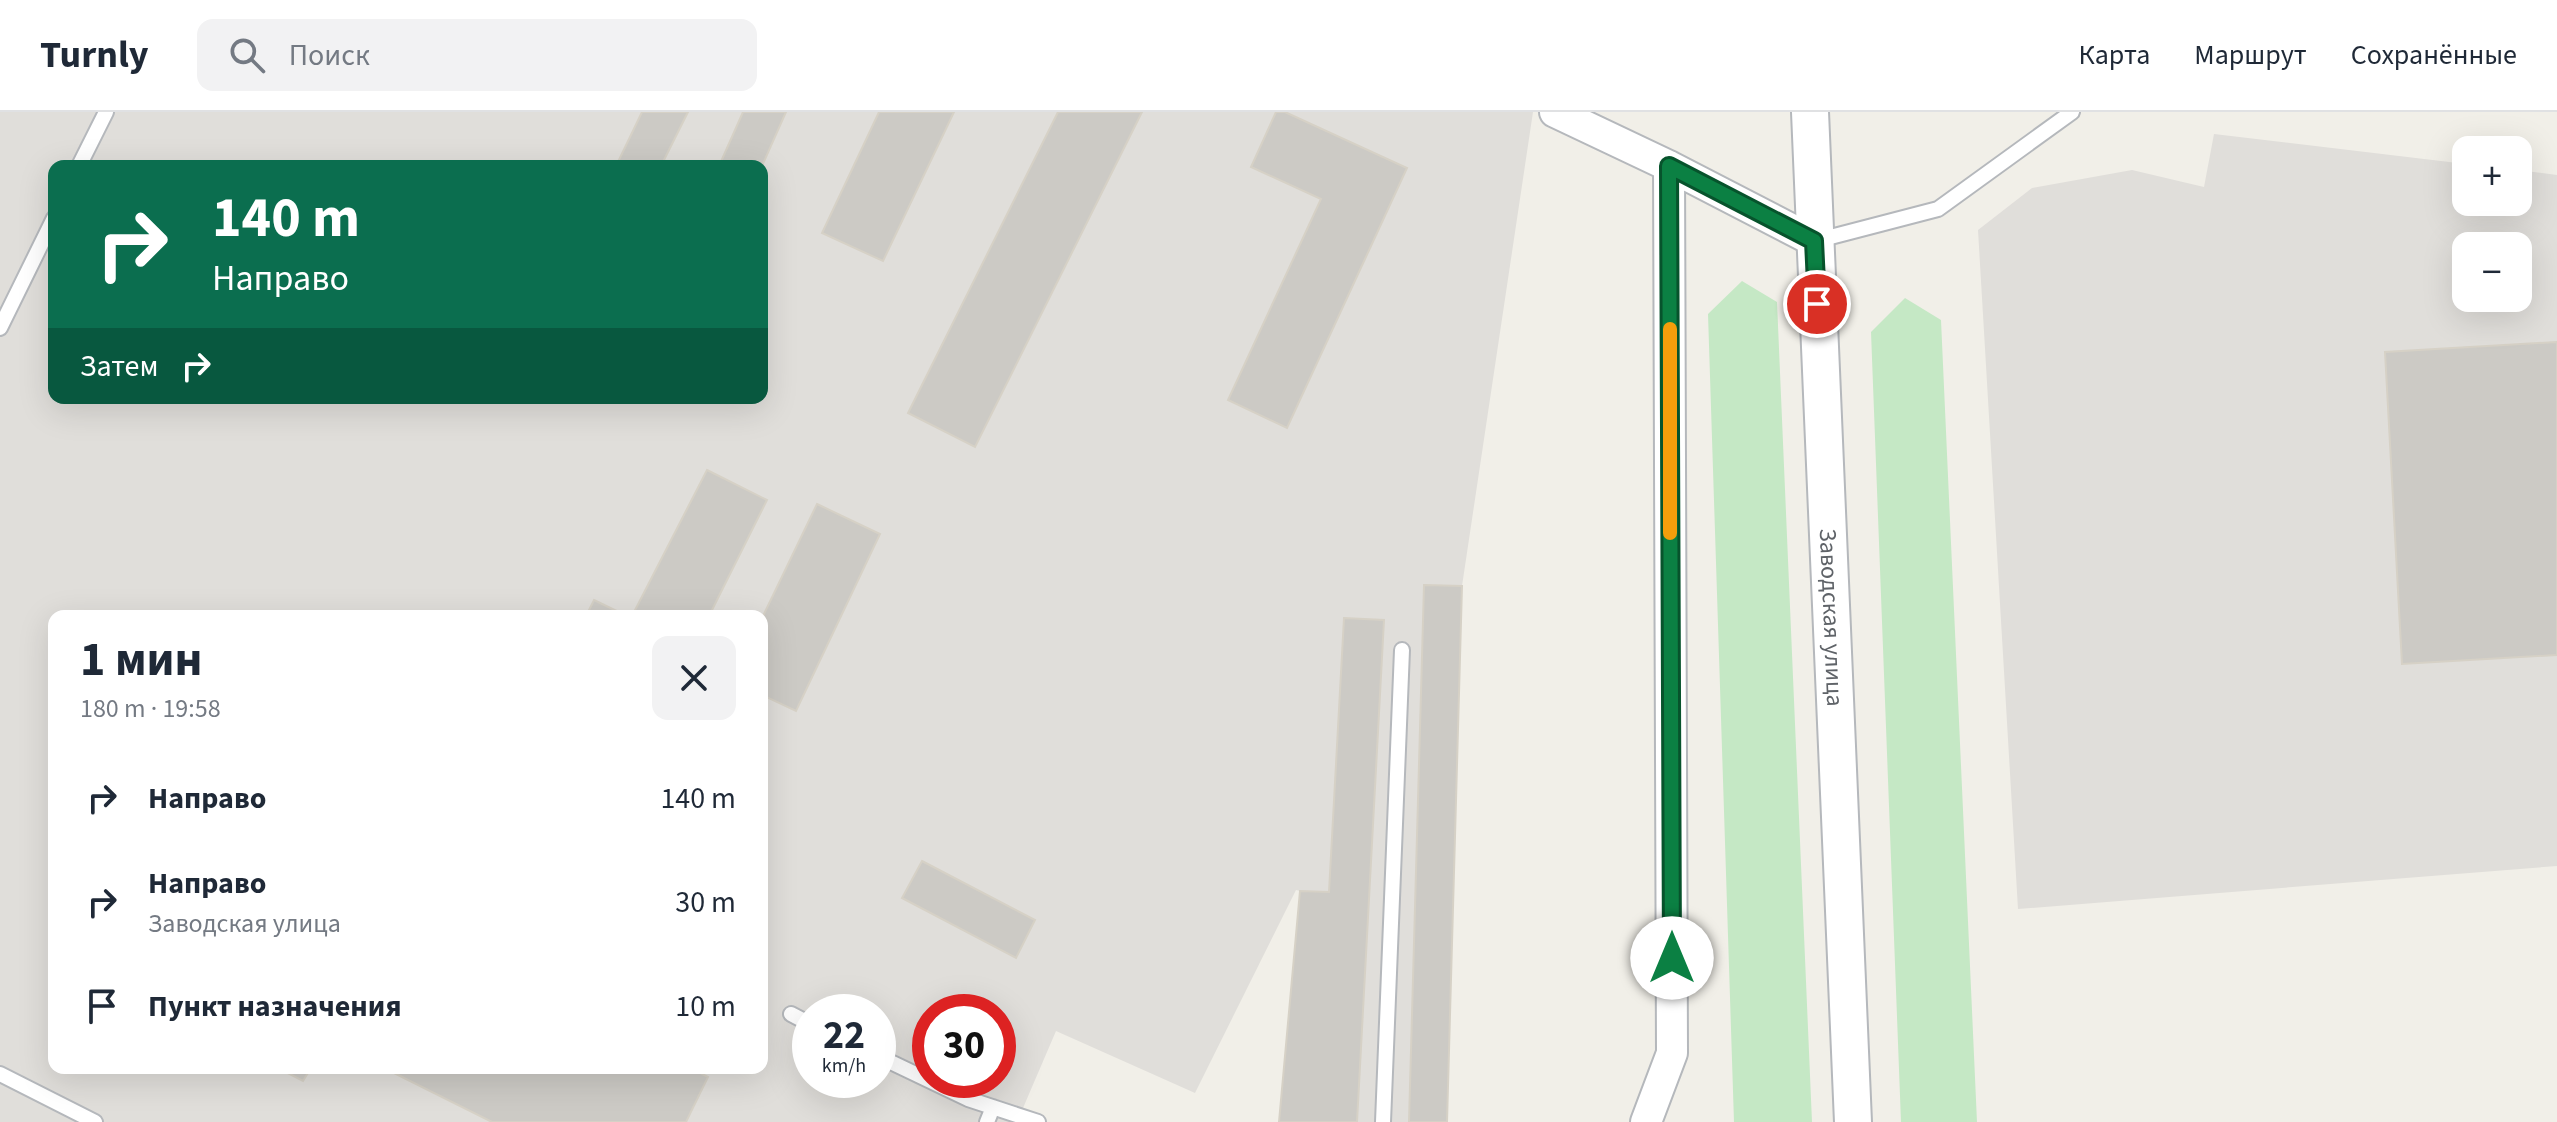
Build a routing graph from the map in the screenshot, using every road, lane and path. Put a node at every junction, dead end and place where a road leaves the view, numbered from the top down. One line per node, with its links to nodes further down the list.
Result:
1 (106, 112): 5 (lane)
2 (1555, 112): 6 (street)
3 (1810, 112): 8 (street, Заводская улица)
4 (2072, 112): 8 (lane)
5 (82, 160)
6 (1669, 166): 8 (street); 18 (street)
7 (48, 230): 9 (lane)
8 (1814, 241): 19 (street, Заводская улица)
9 (0, 328)
10 (1402, 650): 17 (lane)
11 (896, 1065): 13 (lane)
12 (0, 1074): 14 (lane)
13 (993, 1107): 15 (lane); 16 (lane)
14 (95, 1122)
15 (987, 1122)
16 (1038, 1122)
17 (1383, 1122)
18 (1646, 1122)
19 (1853, 1122)

